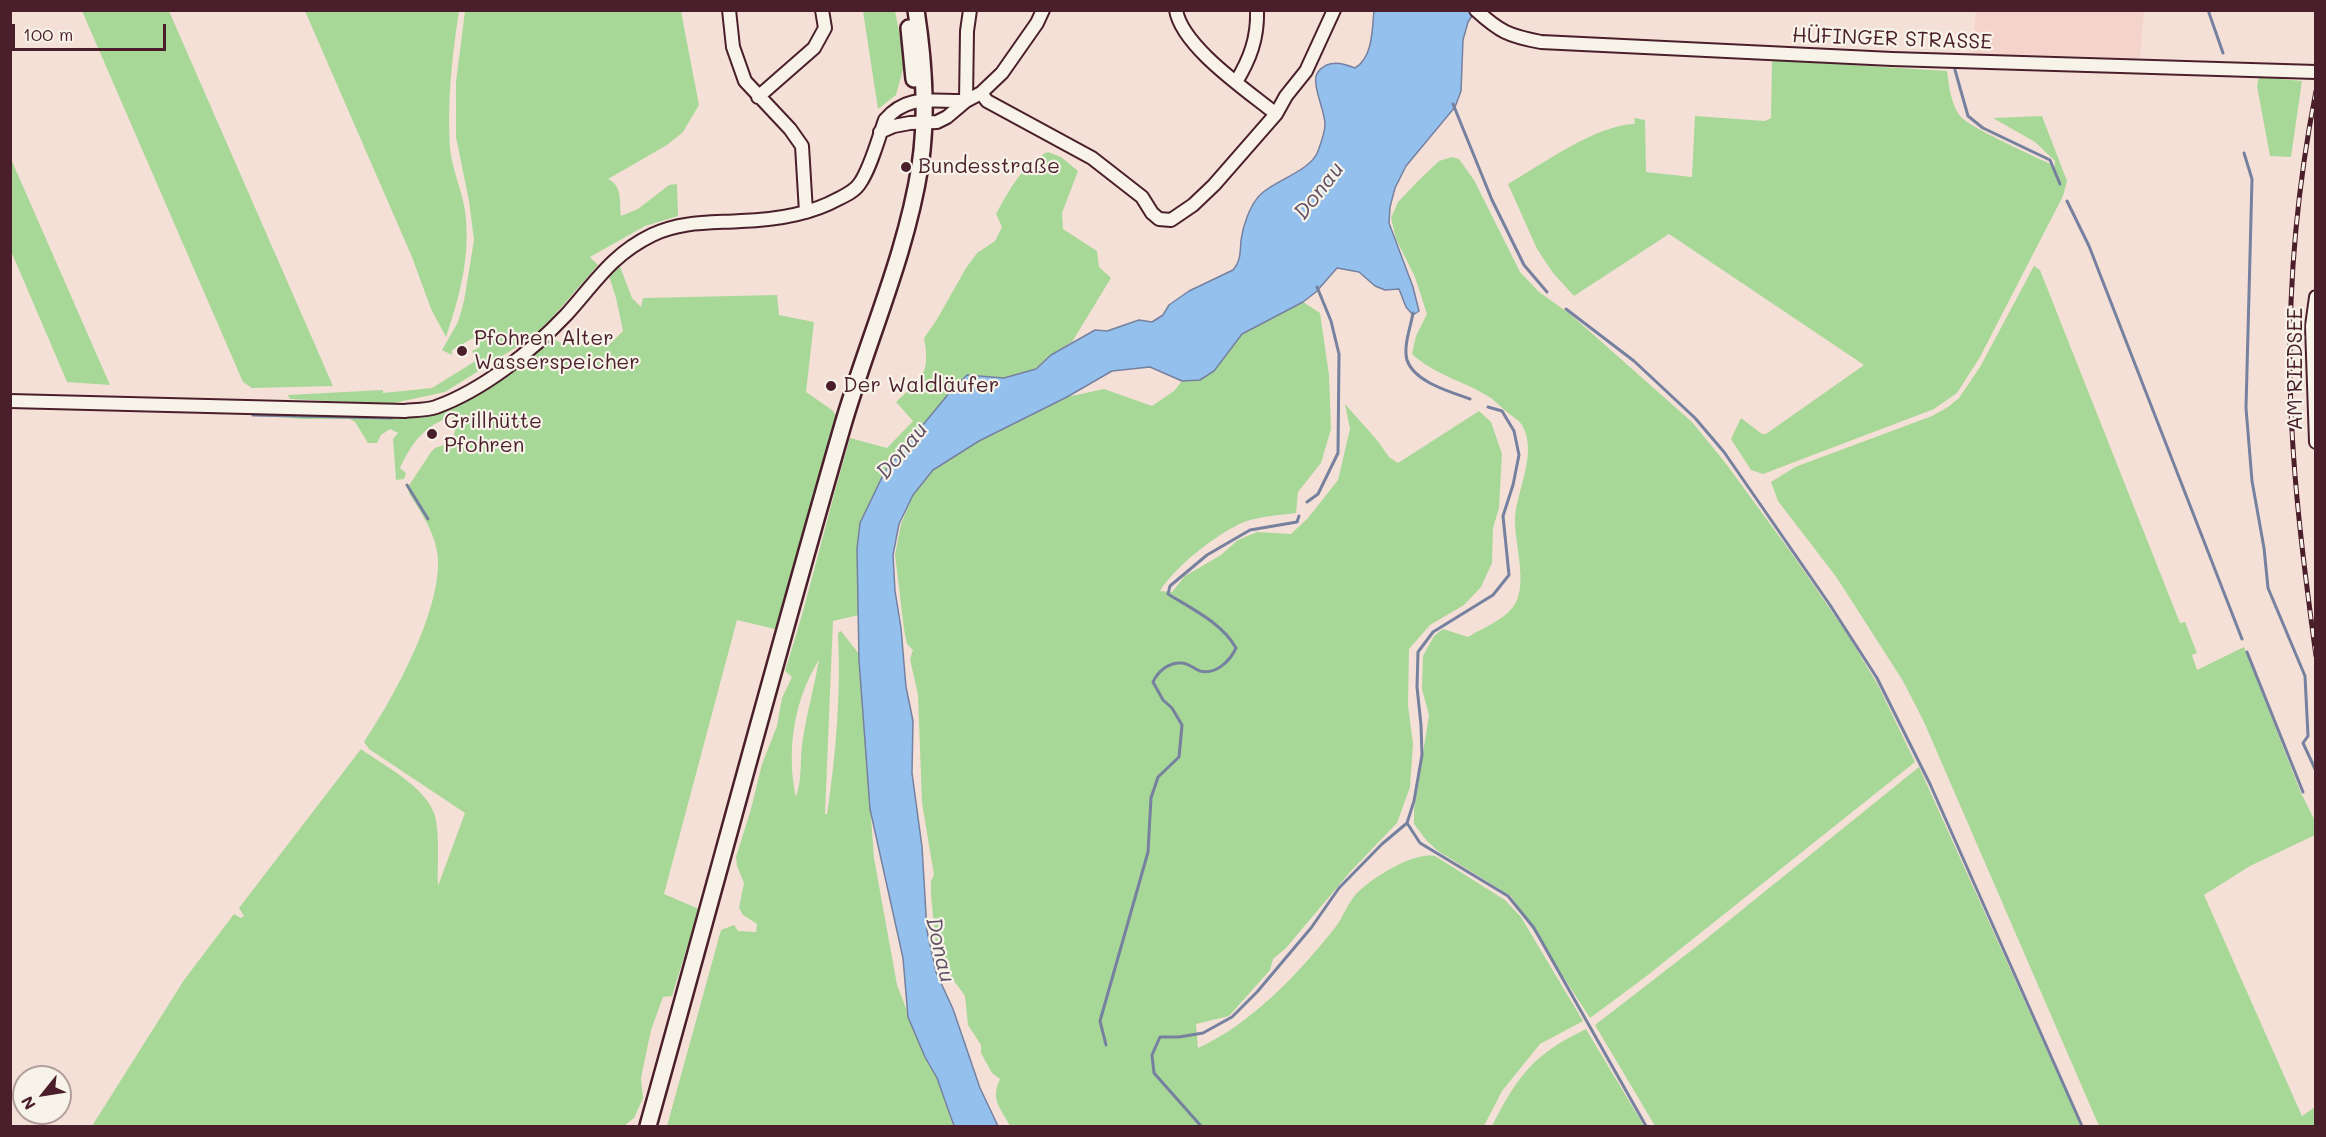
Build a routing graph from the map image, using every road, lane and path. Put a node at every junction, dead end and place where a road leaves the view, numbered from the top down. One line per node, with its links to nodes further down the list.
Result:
1 (729, 10): 14 (street)
2 (822, 10): 14 (street)
3 (907, 10): 15 (main road)
4 (916, 10): 15 (main road)
5 (970, 10): 16 (street)
6 (1043, 10): 13 (street)
7 (1176, 10): 12 (street)
8 (1257, 10): 12 (street)
9 (1334, 10): 17 (street)
10 (1476, 10): 11 (street, HÜFINGER STRASSE)
11 (2316, 72)
12 (1236, 82): 17 (street)
13 (981, 93): 16 (street); 17 (street)
14 (758, 97): 20 (street)
15 (919, 101): 16 (street); 18 (main road); 19 (street)
16 (966, 101): 18 (street)
17 (1276, 114)
18 (919, 123): 19 (street); 24 (main road)
19 (880, 132): 20 (street)
20 (806, 212): 22 (street)
21 (2316, 297): 23 (street, AM RIEDSEE)
22 (10, 401)
23 (2316, 442)
24 (648, 1126)

